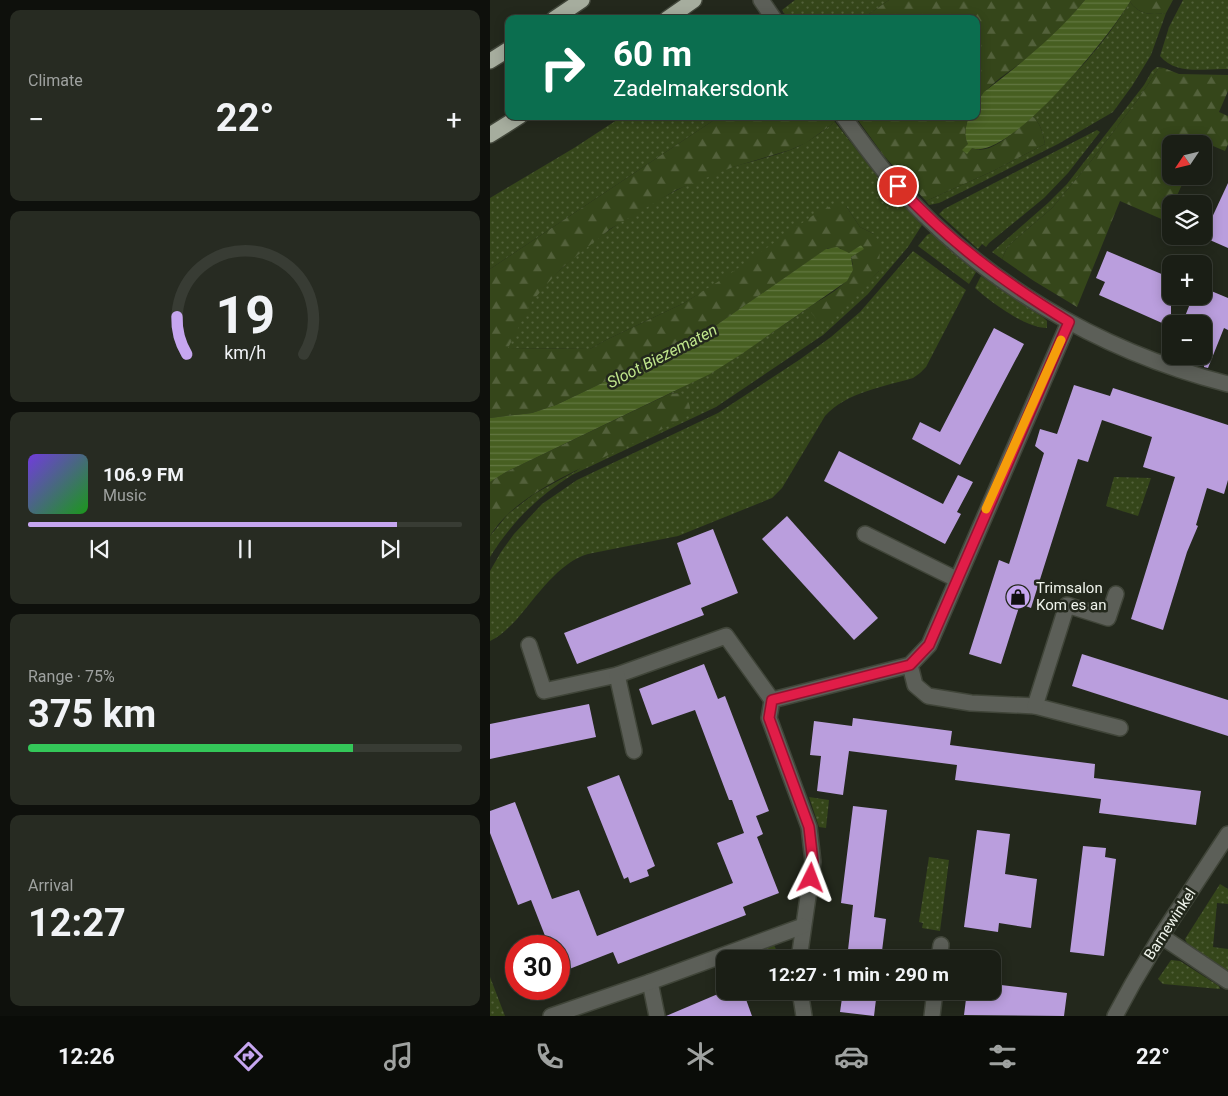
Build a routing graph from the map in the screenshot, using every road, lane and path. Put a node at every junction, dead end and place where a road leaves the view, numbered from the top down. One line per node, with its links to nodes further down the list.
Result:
1 (582, 0): 4 (highway)
2 (694, 0): 5 (highway)
3 (761, 0): 6 (street)
4 (560, 15)
5 (672, 15)
6 (771, 15)
7 (505, 52): 8 (highway)
8 (490, 61)
9 (514, 120): 11 (highway)
10 (846, 120): 12 (street)
11 (490, 135)
12 (1069, 322): 13 (street); 15 (street)
13 (1228, 384)
14 (865, 534): 15 (street)
15 (956, 579): 18 (street)
16 (1116, 594): 21 (street)
17 (529, 645): 19 (street)
18 (910, 665): 20 (street); 21 (street)
19 (617, 675): 20 (street); 23 (street)
20 (772, 700): 25 (street)
21 (1035, 706): 22 (street)
22 (1120, 728)
23 (634, 751)
24 (1228, 834): 26 (street, Barnewinkel)
25 (803, 926): 27 (street); 29 (street)
26 (1161, 936): 28 (street); 36 (street, Barnewinkel)
27 (799, 950)
28 (1228, 981)
29 (650, 982): 32 (street); 33 (street)
30 (801, 1000): 34 (street)
31 (934, 1000): 35 (street)
32 (551, 1016)
33 (657, 1016)
34 (804, 1016)
35 (932, 1016)
36 (1115, 1016)

